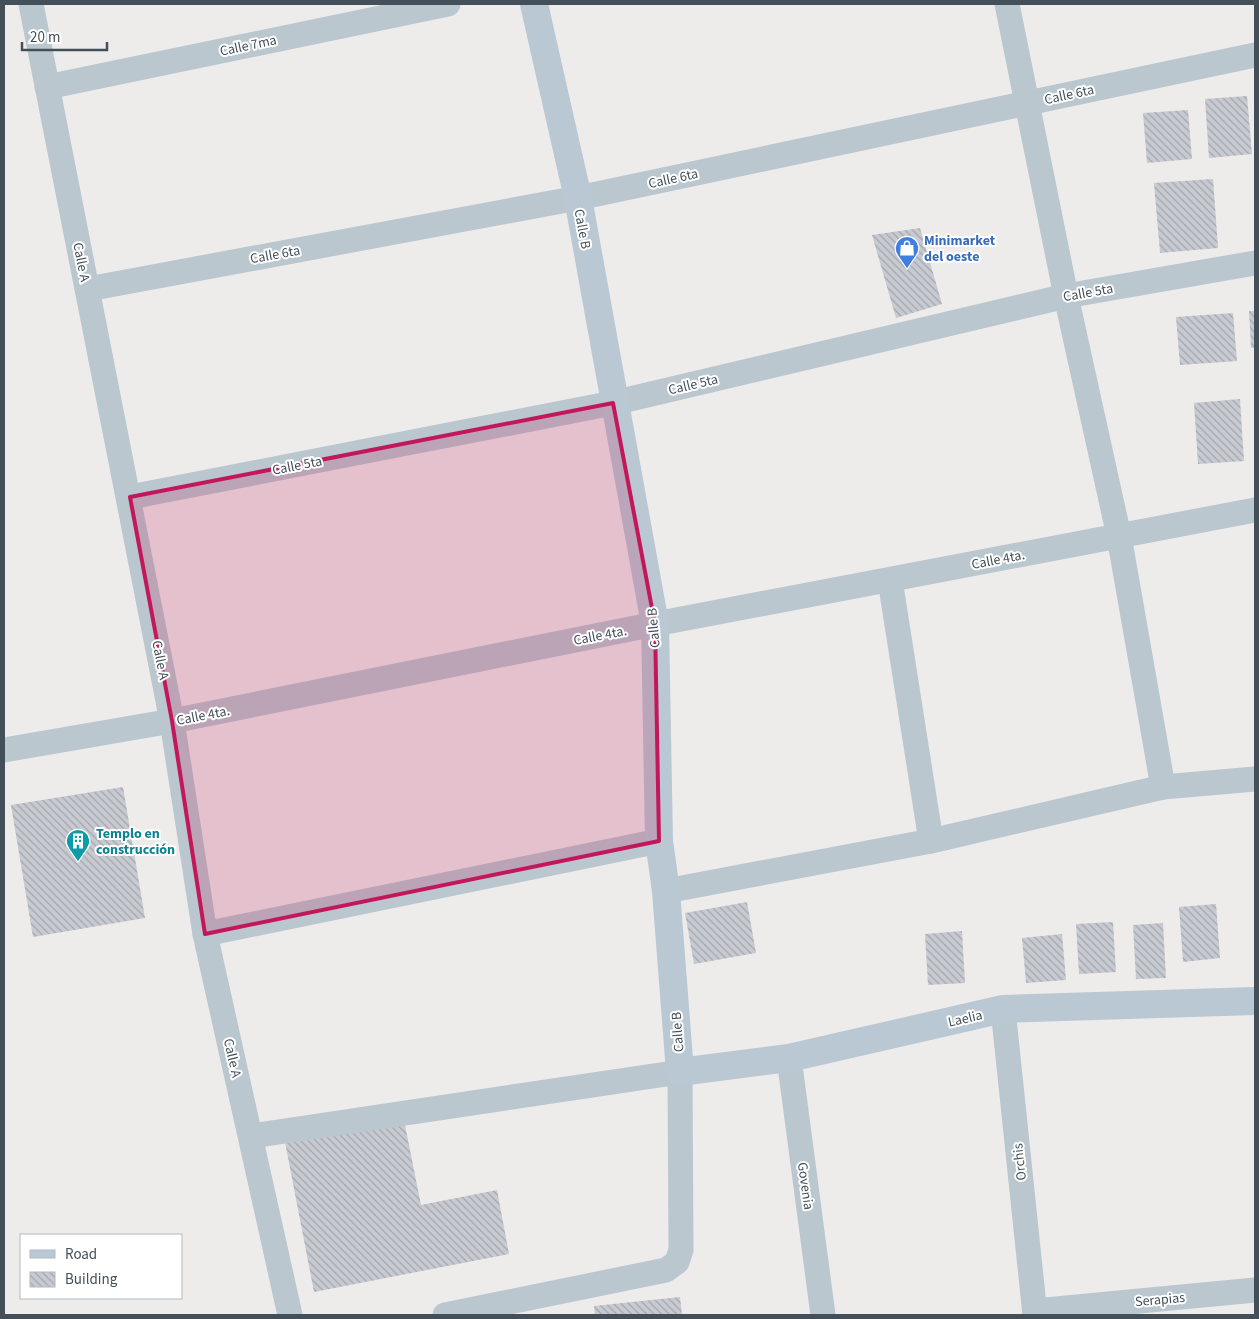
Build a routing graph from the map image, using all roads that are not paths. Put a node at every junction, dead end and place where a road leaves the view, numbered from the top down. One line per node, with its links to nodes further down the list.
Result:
1 (31, 4): 6 (street, Calle A)
2 (448, 4): 6 (street, Calle 7ma)
3 (534, 4): 8 (street, Calle B)
4 (1006, 4): 7 (street)
5 (1255, 55): 7 (street, Calle 6ta)
6 (47, 87): 10 (street, Calle A)
7 (1027, 103): 8 (street, Calle 6ta); 11 (street)
8 (578, 198): 10 (street, Calle 6ta); 12 (street, Calle B)
9 (1255, 263): 11 (street, Calle 5ta)
10 (88, 289): 13 (street, Calle A)
11 (1066, 296): 12 (street, Calle 5ta); 15 (street)
12 (614, 403): 13 (street, Calle 5ta); 17 (street, Calle B)
13 (130, 497): 18 (street, Calle A)
14 (1255, 510): 15 (street, Calle 4ta.)
15 (1119, 536): 16 (street, Calle 4ta.); 21 (street)
16 (890, 580): 17 (street, Calle 4ta.); 22 (street)
17 (654, 624): 18 (street, Calle 4ta.); 23 (street, Calle B)
18 (172, 721): 19 (street, Calle 4ta.); 25 (street, Calle A)
19 (4, 750)
20 (1255, 779): 21 (street)
21 (1163, 787): 22 (street)
22 (931, 841): 24 (street)
23 (660, 842): 24 (street, Calle B); 25 (street)
24 (666, 891): 29 (street, Calle B)
25 (205, 934): 30 (street, Calle A)
26 (1255, 1001): 27 (street, Laelia)
27 (1003, 1009): 28 (street, Laelia); 32 (street, Orchis)
28 (789, 1058): 29 (street, Laelia); 35 (street, Govenia)
29 (680, 1072): 30 (street); 34 (street, Calle B)
30 (251, 1136): 33 (street, Calle A)
31 (1255, 1290): 32 (street, Serapias)
32 (1035, 1313)
33 (290, 1315)
34 (446, 1315)
35 (823, 1315)

